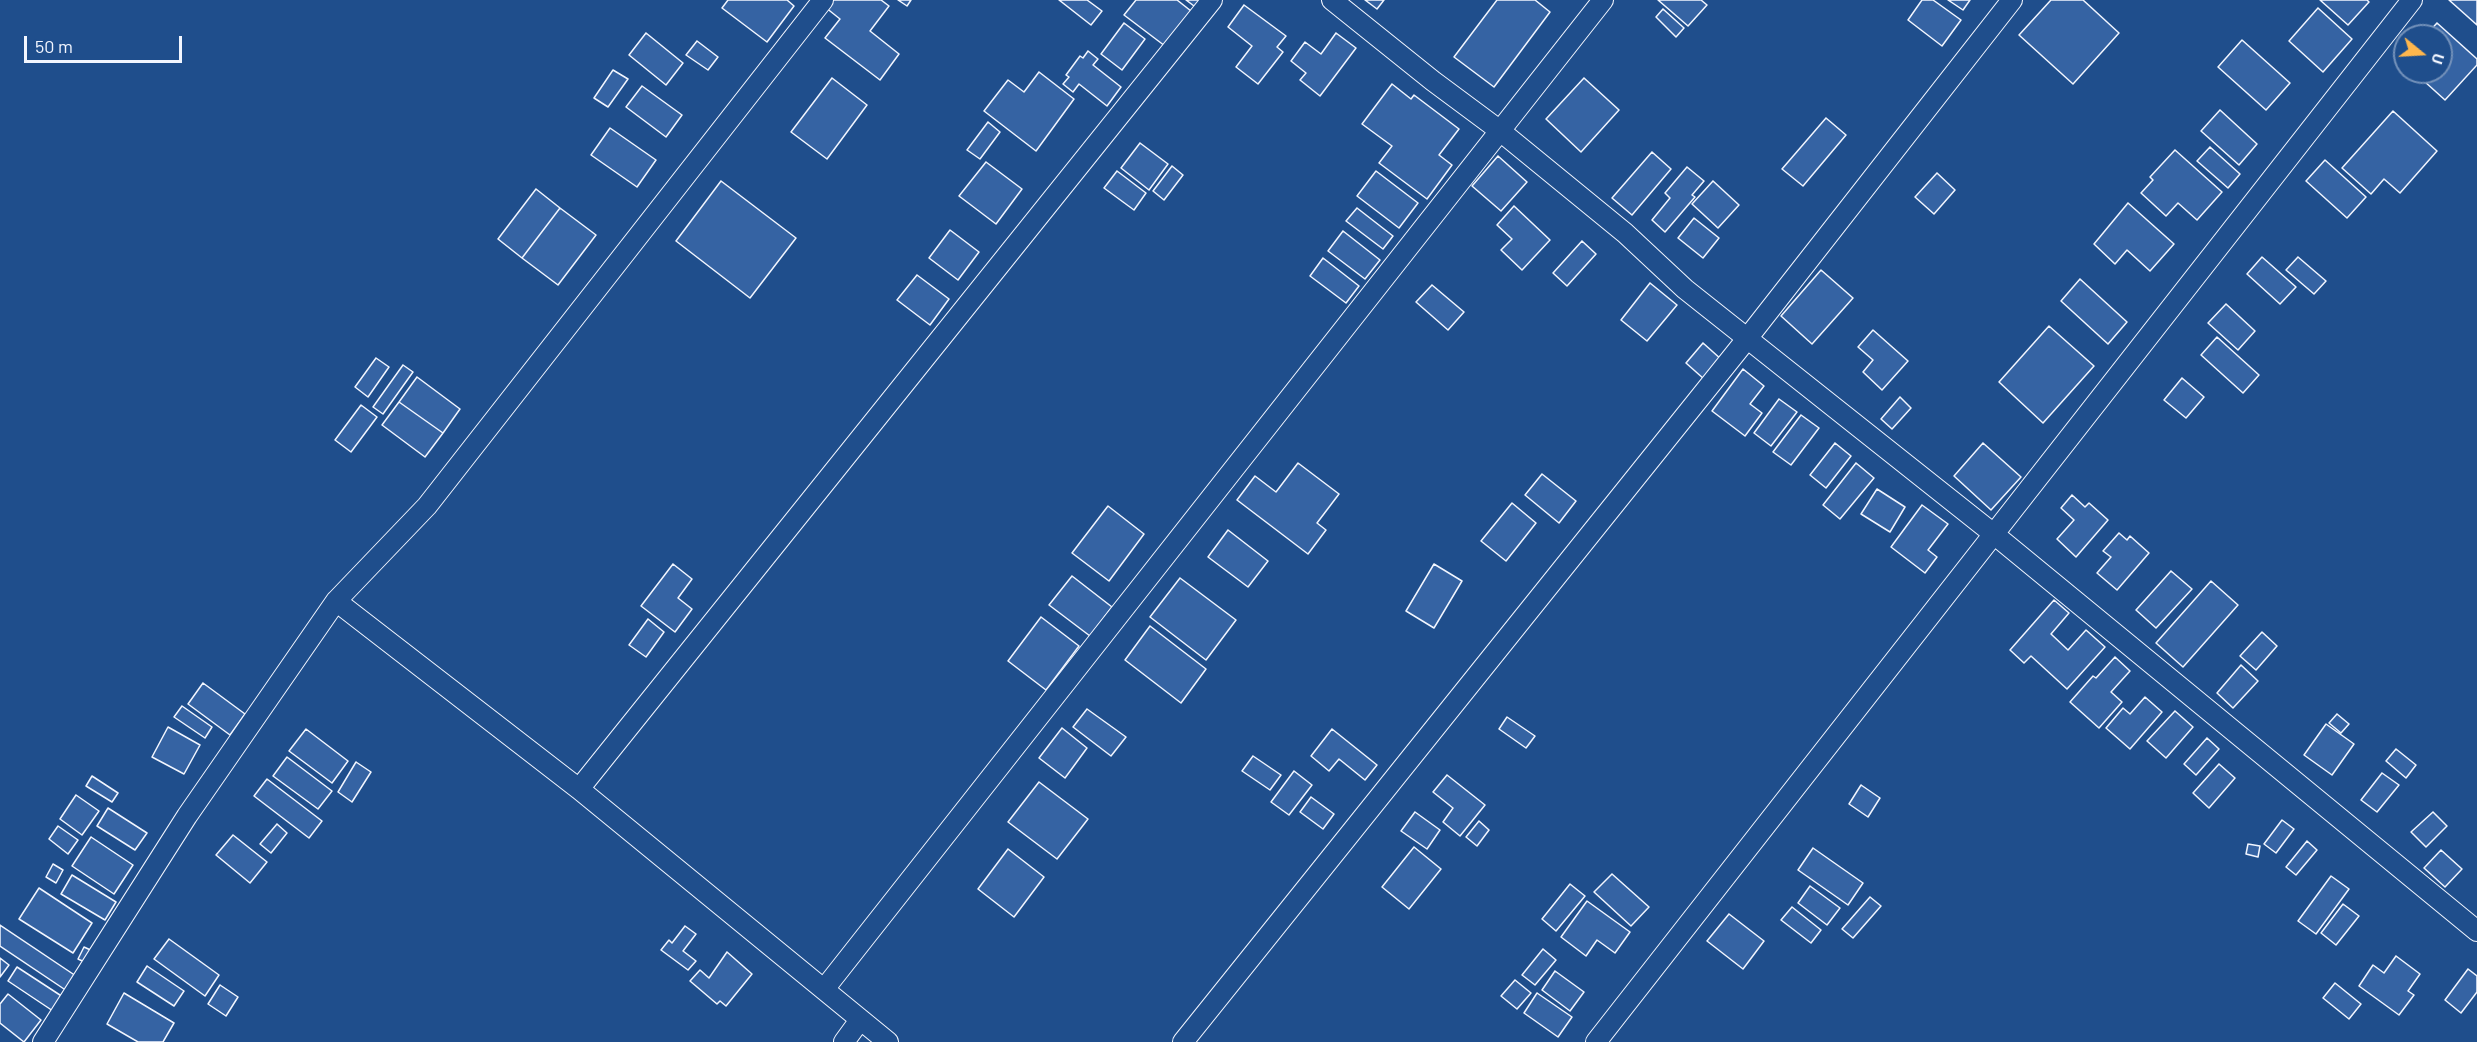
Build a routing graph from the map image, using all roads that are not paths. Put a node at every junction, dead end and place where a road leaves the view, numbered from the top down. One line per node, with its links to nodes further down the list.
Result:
1 (823, 0): 10 (street)
2 (1212, 0): 11 (street)
3 (1332, 0): 7 (street)
4 (1603, 0): 7 (street)
5 (2012, 0): 8 (street)
6 (2412, 0): 9 (street)
7 (1499, 130): 8 (street); 13 (street)
8 (1746, 340): 9 (street); 18 (street)
9 (1995, 535): 12 (street); 19 (street)
10 (336, 601): 11 (street); 15 (street)
11 (579, 789): 13 (street)
12 (2477, 931)
13 (825, 988): 14 (street)
14 (860, 1020): 16 (street); 17 (street)
15 (43, 1042)
16 (844, 1042)
17 (888, 1042)
18 (1183, 1042)
19 (1596, 1042)

